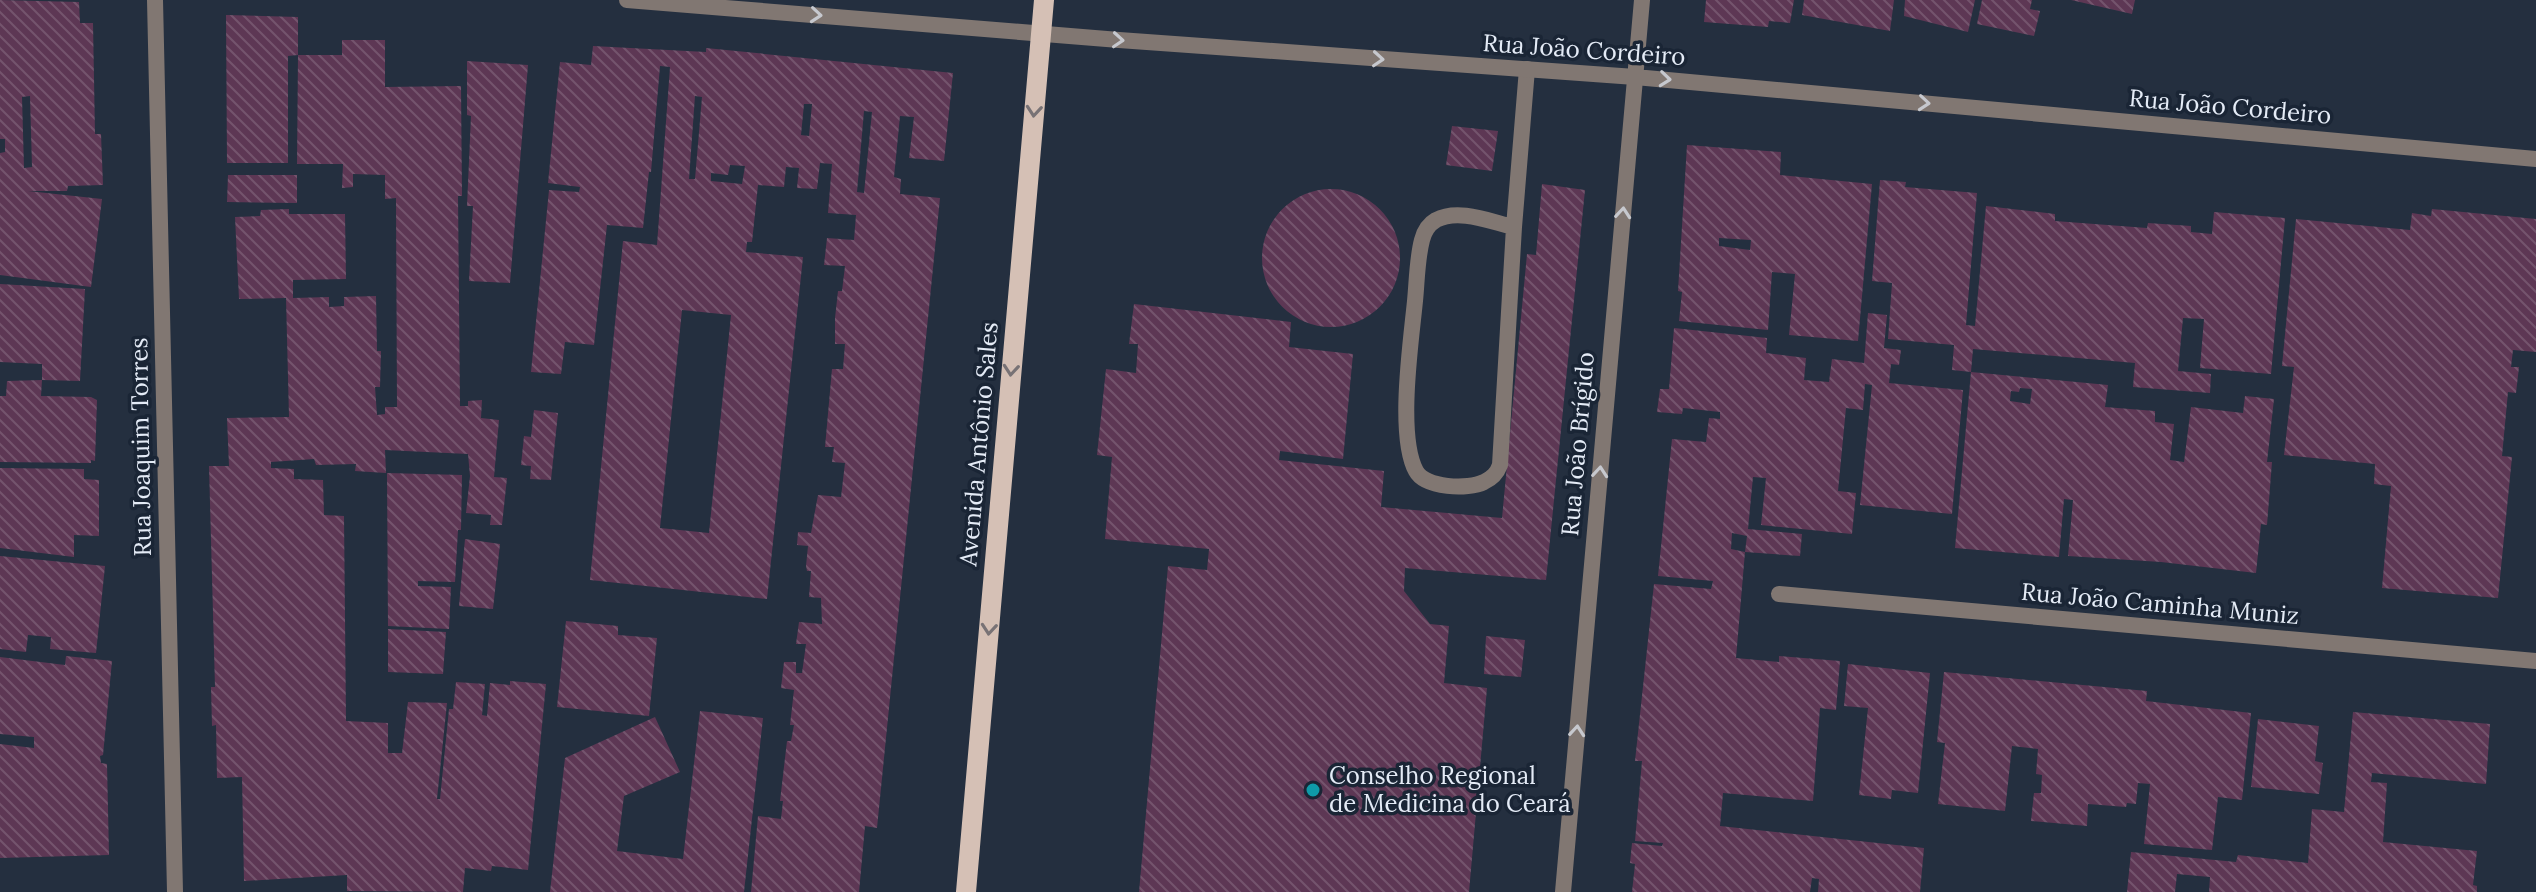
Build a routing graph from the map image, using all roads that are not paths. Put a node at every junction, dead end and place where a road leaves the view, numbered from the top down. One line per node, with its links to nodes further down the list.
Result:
1 (155, 0): 12 (street, Rua Joaquim Torres)
2 (627, 0): 5 (street, Rua João Cordeiro, one-way to 5)
3 (1044, 0): 5 (main road, Avenida Antônio Sales)
4 (1642, 0): 7 (street, Rua João Brígido)
5 (1041, 34): 6 (street, Rua João Cordeiro, one-way to 6); 13 (main road, Avenida Antônio Sales, one-way to 13)
6 (1527, 69): 7 (street, Rua João Cordeiro); 9 (street)
7 (1635, 77): 8 (street, Rua João Cordeiro, one-way to 8); 14 (street, Rua João Brígido, one-way to 7)
8 (2536, 159)
9 (1514, 227): 9 (street)
10 (1779, 594): 11 (street, Rua João Caminha Muniz)
11 (2536, 661)
12 (175, 892)
13 (966, 892)
14 (1563, 892)

